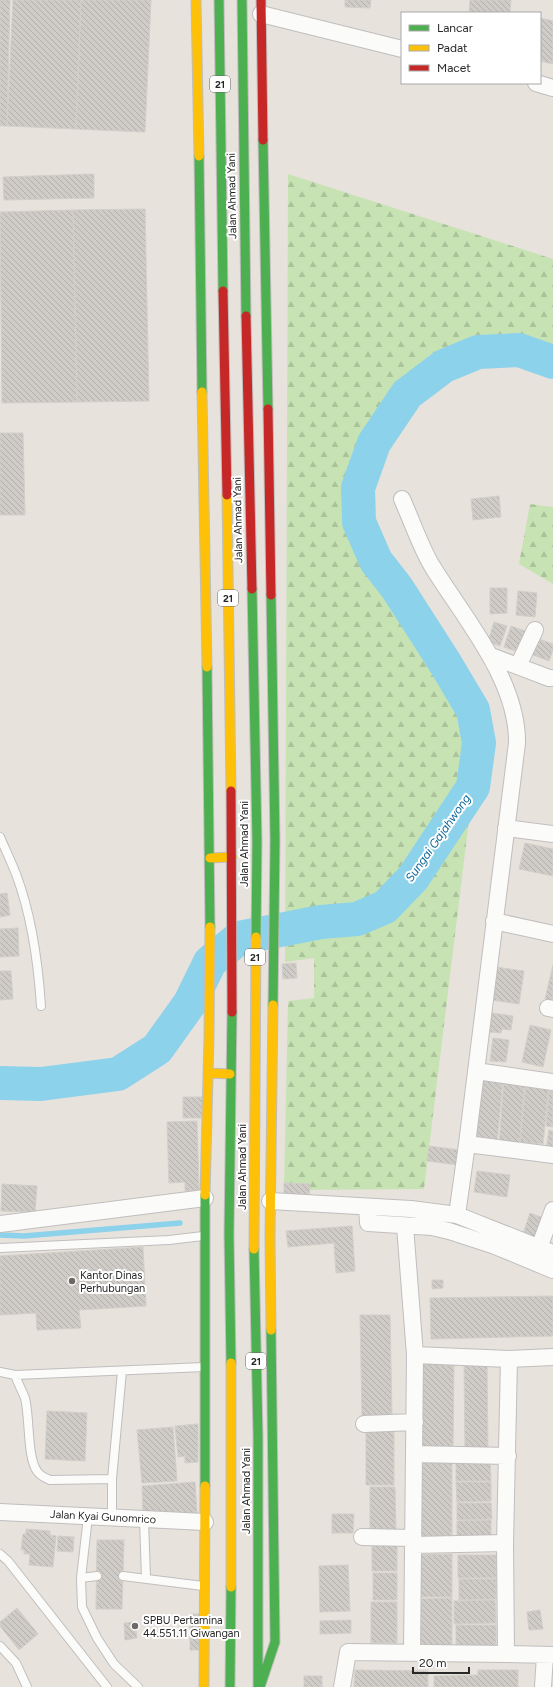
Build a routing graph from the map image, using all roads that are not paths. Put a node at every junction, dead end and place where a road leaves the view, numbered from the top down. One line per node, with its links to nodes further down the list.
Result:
1 (196, 0): 19 (main road)
2 (219, 0): 18 (main road, Jalan Ahmad Yani / 21)
3 (242, 0): 17 (main road, Jalan Ahmad Yani / 21)
4 (261, 7): 5 (street); 16 (main road)
5 (401, 49)
6 (539, 84): 7 (street)
7 (553, 88)
8 (402, 499): 10 (street)
9 (535, 630): 11 (street)
10 (491, 656): 11 (street); 13 (street)
11 (518, 666): 12 (street)
12 (553, 678)
13 (506, 828): 14 (street); 20 (street)
14 (553, 834)
15 (0, 837): 22 (lane)
16 (275, 840): 17 (main road); 27 (main road)
17 (257, 841): 26 (main road, Jalan Ahmad Yani / 21)
18 (232, 857): 19 (main road); 25 (main road, Jalan Ahmad Yani / 21)
19 (210, 858): 24 (main road)
20 (494, 920): 21 (street); 23 (street)
21 (553, 934)
22 (41, 1006)
23 (476, 1071): 28 (street); 29 (street)
24 (208, 1073): 25 (main road); 31 (main road)
25 (230, 1074): 76 (main road, Jalan Ahmad Yani / 21)
26 (254, 1077): 27 (main road); 77 (main road, Jalan Ahmad Yani / 21)
27 (272, 1077): 32 (main road)
28 (553, 1082)
29 (468, 1144): 30 (street); 35 (street)
30 (553, 1155)
31 (205, 1198): 36 (street); 38 (main road)
32 (270, 1202): 34 (street); 77 (main road)
33 (553, 1210): 40 (street)
34 (367, 1213): 35 (street); 37 (street)
35 (457, 1215): 40 (street)
36 (0, 1224)
37 (406, 1226): 41 (street); 42 (street)
38 (204, 1236): 39 (lane); 45 (main road)
39 (0, 1248)
40 (546, 1251)
41 (553, 1270)
42 (415, 1355): 44 (street); 49 (street)
43 (553, 1357): 44 (street)
44 (509, 1359): 52 (street)
45 (205, 1367): 46 (lane); 58 (main road)
46 (122, 1371): 48 (lane); 53 (lane)
47 (0, 1372): 48 (lane)
48 (15, 1375): 53 (lane)
49 (414, 1422): 50 (street); 51 (street)
50 (364, 1424)
51 (414, 1454): 52 (street); 60 (street)
52 (508, 1456): 61 (street)
53 (112, 1479): 56 (lane)
54 (0, 1512): 55 (street, Jalan Kyai Gunomrico)
55 (88, 1517): 56 (street, Jalan Kyai Gunomrico); 65 (lane)
56 (112, 1518): 57 (street, Jalan Kyai Gunomrico)
57 (144, 1520): 58 (street, Jalan Kyai Gunomrico); 66 (lane)
58 (205, 1522): 67 (main road)
59 (362, 1537): 60 (street)
60 (413, 1541): 61 (street); 69 (street)
61 (505, 1543): 70 (street)
62 (0, 1554): 73 (lane)
63 (97, 1576): 65 (lane)
64 (123, 1576): 66 (lane)
65 (81, 1578): 74 (lane)
66 (146, 1578): 67 (lane)
67 (205, 1586): 75 (main road)
68 (0, 1646): 72 (lane)
69 (412, 1653): 70 (street); 78 (street)
70 (506, 1654): 71 (street)
71 (549, 1655): 79 (street)
72 (27, 1687)
73 (107, 1687)
74 (138, 1687)
75 (204, 1687)
76 (230, 1687)
77 (259, 1687)
78 (342, 1687)
79 (543, 1687)

